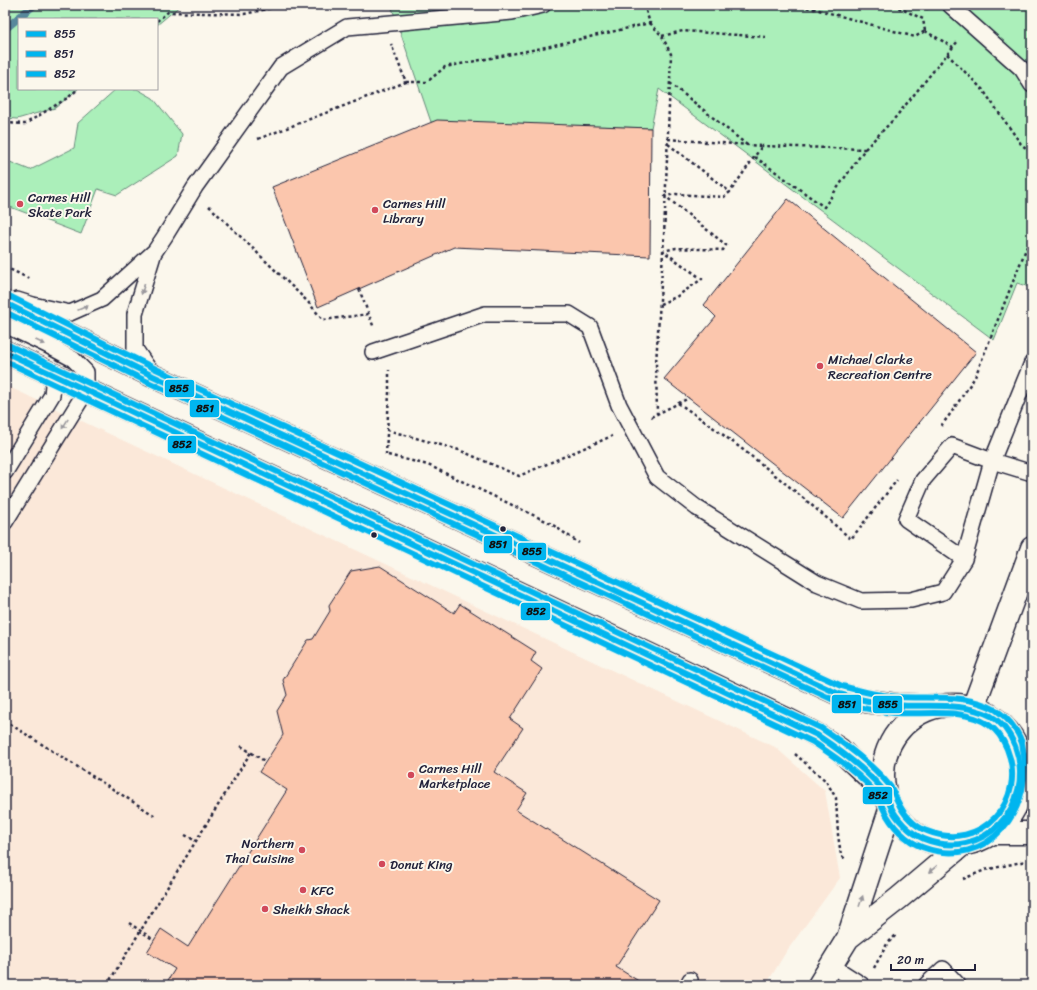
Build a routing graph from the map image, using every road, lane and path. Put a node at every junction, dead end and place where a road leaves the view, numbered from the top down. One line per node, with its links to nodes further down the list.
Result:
1 (286, 5): 7 (path)
2 (543, 5): 9 (lane)
3 (644, 5): 8 (path)
4 (795, 5): 11 (path)
5 (893, 5): 11 (path)
6 (950, 5): 10 (lane)
7 (158, 20)
8 (650, 23): 12 (path); 16 (path)
9 (384, 24): 16 (path); 29 (lane)
10 (972, 24): 14 (path); 18 (lane)
11 (925, 31): 14 (path)
12 (662, 36): 13 (path); 17 (path)
13 (766, 37)
14 (953, 47): 15 (path)
15 (947, 54): 26 (path); 27 (path)
16 (406, 82): 21 (path)
17 (670, 83): 22 (path); 24 (path)
18 (1032, 85)
19 (77, 90): 20 (path)
20 (5, 123)
21 (254, 140)
22 (668, 140): 23 (path); 24 (path)
23 (668, 144): 30 (path); 31 (path)
24 (747, 145): 25 (path)
25 (762, 146): 26 (path); 28 (path)
26 (865, 149): 28 (path)
27 (1032, 153)
28 (755, 157): 30 (path)
29 (196, 187): 33 (path); 35 (lane)
30 (730, 192): 31 (path)
31 (665, 196): 36 (path); 36 (path)
32 (214, 201): 33 (path)
33 (210, 208): 40 (path)
34 (1032, 234): 54 (path)
35 (154, 251): 37 (lane, one-way to 35); 46 (lane, one-way to 46)
36 (663, 251): 39 (path); 39 (path)
37 (5, 296)
38 (5, 303): 46 (main road)
39 (660, 304): 51 (path)
40 (369, 314)
41 (5, 326): 47 (lane, one-way to 47)
42 (5, 352): 45 (main road)
43 (373, 352): 52 (lane)
44 (1032, 363): 56 (lane)
45 (54, 375): 47 (main road); 57 (lane)
46 (153, 376): 63 (main road)
47 (86, 391): 60 (lane, one-way to 60); 71 (main road)
48 (389, 393): 53 (path)
49 (689, 398): 50 (path)
50 (678, 404): 51 (path); 59 (path)
51 (657, 414): 52 (path)
52 (630, 428): 53 (path); 62 (lane)
53 (387, 430): 55 (path)
54 (936, 432)
55 (386, 455)
56 (992, 461): 58 (lane); 62 (lane); 62 (lane)
57 (5, 472)
58 (1032, 473)
59 (897, 480)
60 (5, 522)
61 (1032, 548): 64 (main road)
62 (964, 559)
63 (942, 706): 64 (main road); 71 (main road)
64 (973, 708): 68 (main road)
65 (5, 721): 72 (path)
66 (241, 746): 67 (path)
67 (251, 752): 70 (path); 76 (path)
68 (1026, 756): 73 (main road)
69 (802, 760): 79 (path)
70 (266, 762)
71 (888, 800): 77 (main road); 84 (main road, one-way to 71)
72 (157, 817)
73 (993, 833): 74 (main road); 77 (main road)
74 (1032, 833)
75 (185, 835): 76 (path)
76 (196, 841): 82 (path)
77 (963, 844): 84 (main road, one-way to 84)
78 (1032, 860): 80 (path)
79 (849, 864)
80 (956, 882)
81 (129, 923): 82 (path)
82 (141, 930): 85 (path); 88 (path)
83 (898, 933): 87 (path)
84 (848, 938): 86 (main road)
85 (154, 940)
86 (831, 965): 89 (main road); 90 (lane)
87 (872, 971)
88 (107, 985)
89 (819, 985)
90 (862, 985)
91 (926, 985): 92 (lane)
92 (958, 985)

